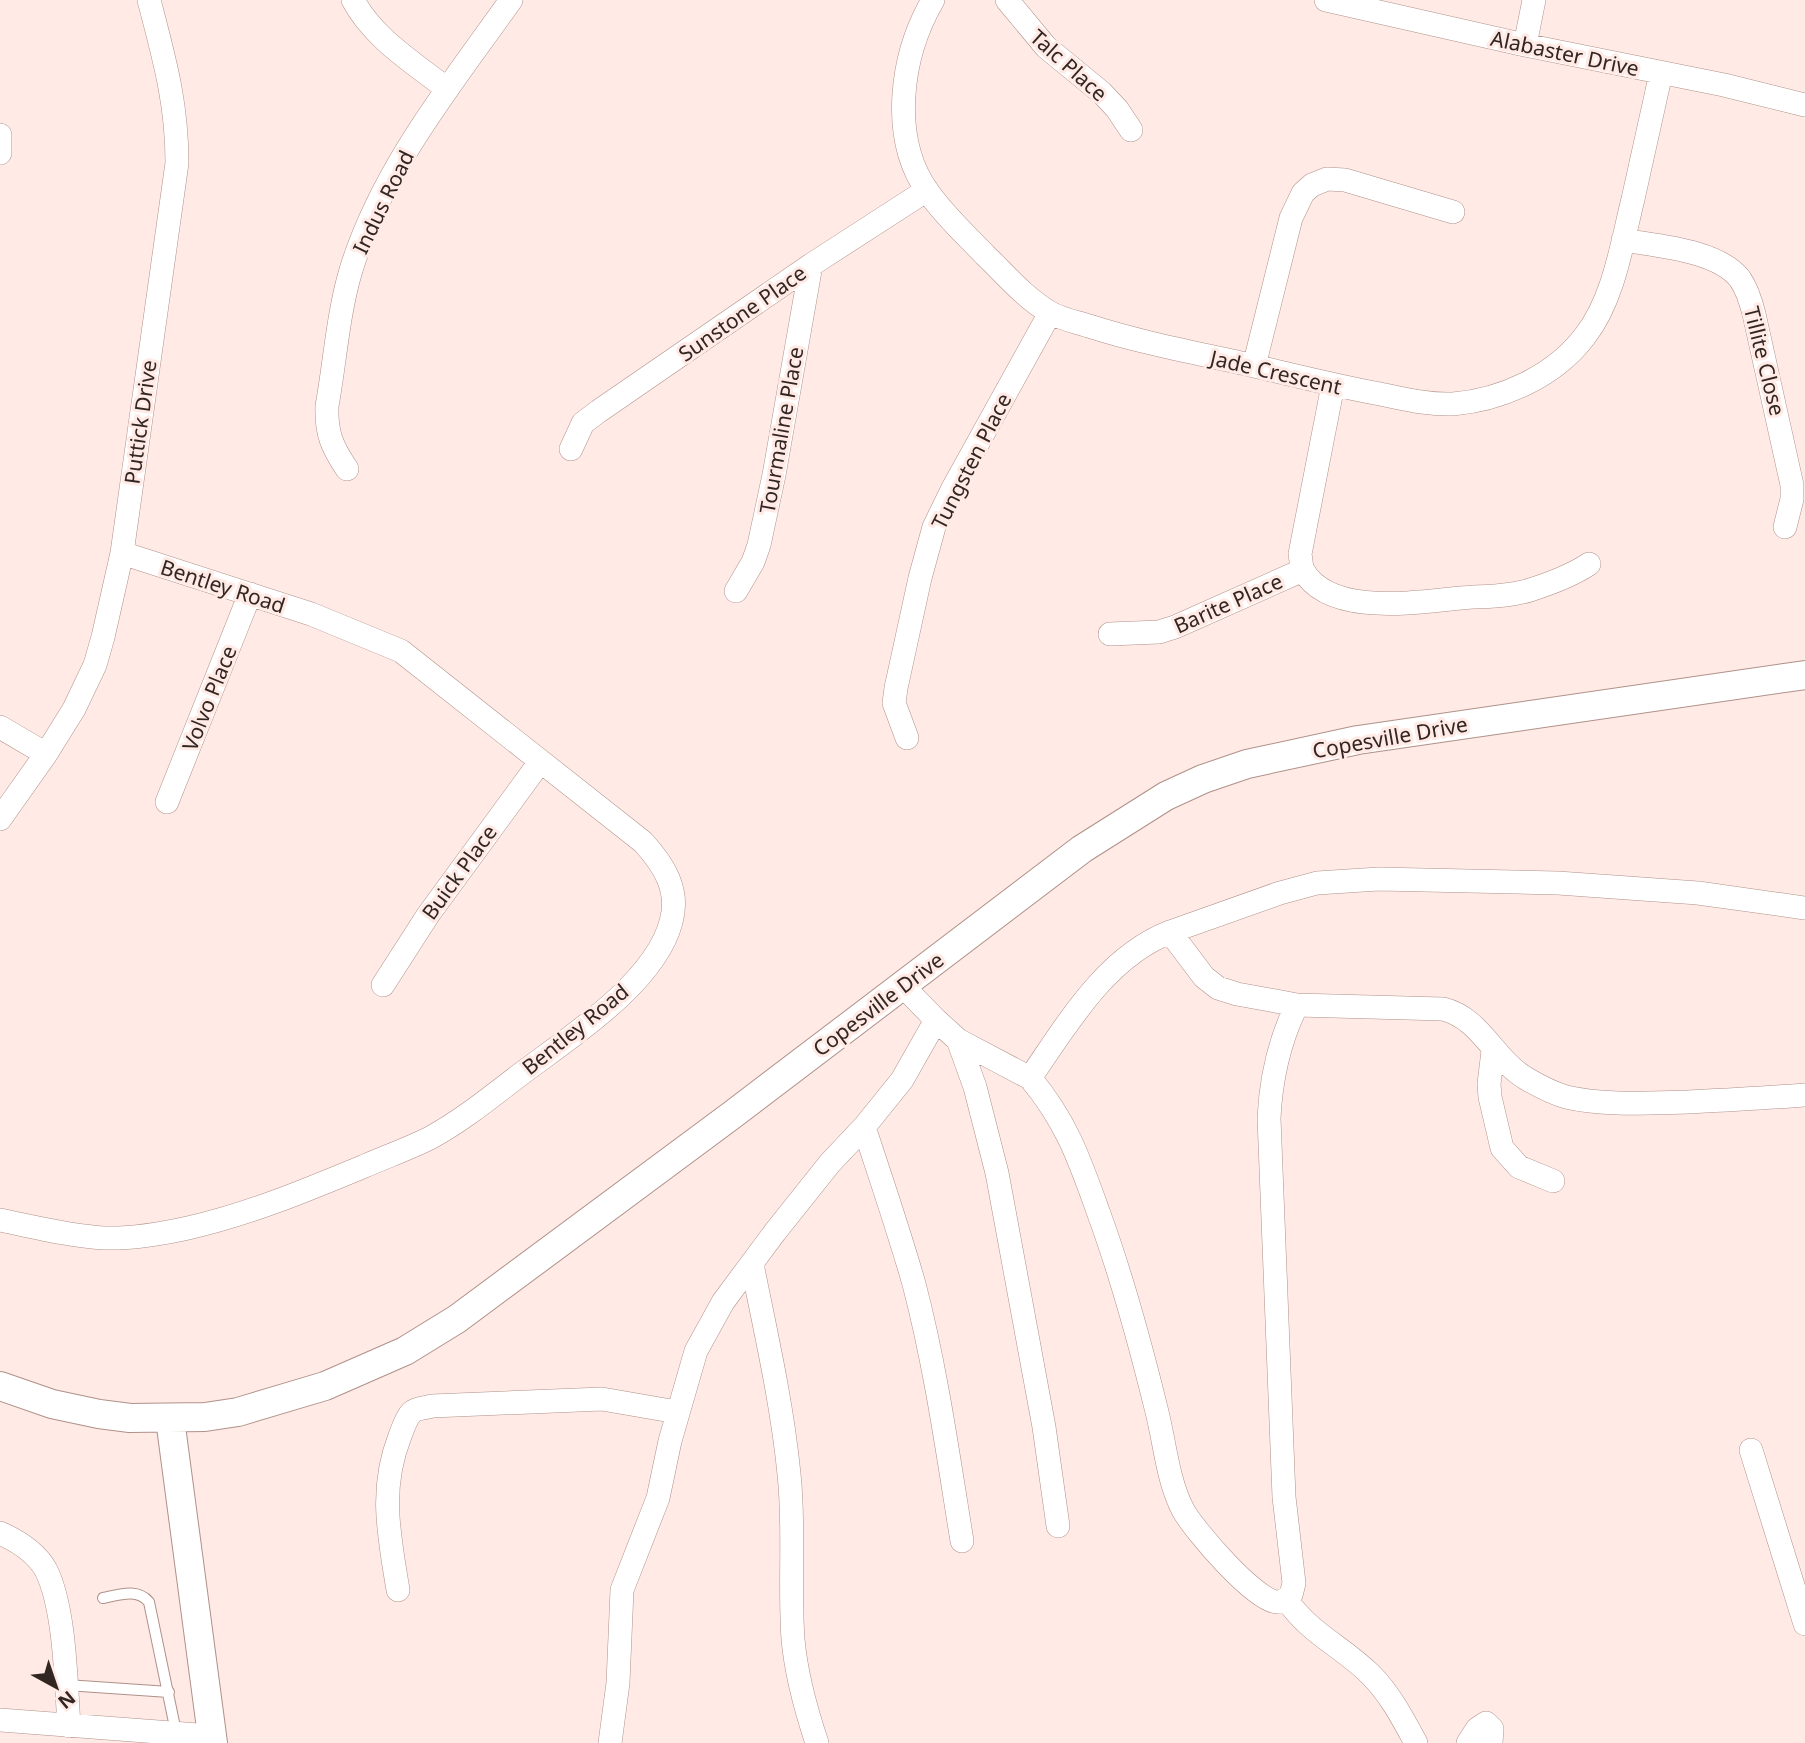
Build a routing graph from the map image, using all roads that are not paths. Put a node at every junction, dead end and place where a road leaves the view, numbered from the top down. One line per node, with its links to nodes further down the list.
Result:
1 (149, 0): 26 (street, Puttick Drive)
2 (353, 0): 11 (street)
3 (511, 0): 11 (street, Indus Road)
4 (933, 0): 16 (street, Jade Crescent)
5 (1007, 0): 13 (street, Talc Place)
6 (1326, 0): 8 (street, Alabaster Drive)
7 (1534, 0): 9 (street)
8 (1360, 3): 9 (street, Alabaster Drive)
9 (1525, 44): 10 (street, Alabaster Drive)
10 (1661, 74): 12 (street, Alabaster Drive); 18 (street, Jade Crescent)
11 (447, 89): 24 (street, Indus Road)
12 (1805, 105)
13 (1131, 130)
14 (0, 135): 15 (street)
15 (0, 153)
16 (927, 190): 19 (street, Sunstone Place); 20 (street, Jade Crescent)
17 (1453, 212): 21 (street)
18 (1623, 240): 22 (street, Jade Crescent); 25 (street, Tillite Close)
19 (811, 265): 23 (street, Sunstone Place); 29 (street, Tourmaline Place)
20 (1050, 313): 21 (street, Jade Crescent); 34 (street, Tungsten Place)
21 (1254, 366): 22 (street, Jade Crescent)
22 (1333, 385): 28 (street)
23 (571, 449)
24 (347, 469)
25 (1785, 527)
26 (122, 553): 30 (street, Bentley Road); 35 (street, Puttick Drive)
27 (1589, 564): 28 (street)
28 (1303, 570): 31 (street, Barite Place)
29 (736, 591)
30 (250, 594): 36 (street, Bentley Road); 37 (street, Volvo Place)
31 (1110, 634)
32 (1805, 676): 42 (street, Copesville Drive)
33 (0, 727): 35 (street)
34 (907, 738)
35 (46, 754): 38 (street, Puttick Drive)
36 (540, 762): 41 (street, Buick Place); 51 (street, Bentley Road)
37 (167, 802)
38 (0, 819)
39 (1805, 908): 40 (street)
40 (1171, 932): 43 (street); 47 (street)
41 (383, 985)
42 (903, 986): 44 (street); 55 (street, Copesville Drive)
43 (1297, 1005): 46 (street); 62 (street)
44 (936, 1020): 45 (street); 49 (street)
45 (958, 1040): 47 (street); 57 (street)
46 (1493, 1051): 48 (street); 50 (street)
47 (1030, 1077): 62 (street)
48 (1805, 1095)
49 (864, 1126): 52 (street); 59 (street)
50 (1553, 1181)
51 (0, 1220)
52 (752, 1264): 54 (street); 71 (street)
53 (0, 1385): 55 (street, Copesville Drive)
54 (677, 1412): 60 (street); 70 (street)
55 (170, 1419): 69 (street)
56 (1751, 1450): 63 (street)
57 (1058, 1526)
58 (0, 1533): 64 (street)
59 (962, 1541)
60 (398, 1590)
61 (103, 1598): 65 (lane)
62 (1286, 1599): 72 (street)
63 (1805, 1624)
64 (66, 1685): 65 (lane); 67 (street)
65 (169, 1692): 68 (lane)
66 (0, 1720): 67 (street)
67 (69, 1726): 68 (street)
68 (176, 1732): 69 (street)
69 (212, 1739)
70 (610, 1743)
71 (817, 1743)
72 (1416, 1743)
73 (1468, 1743): 74 (street)
74 (1490, 1743)

